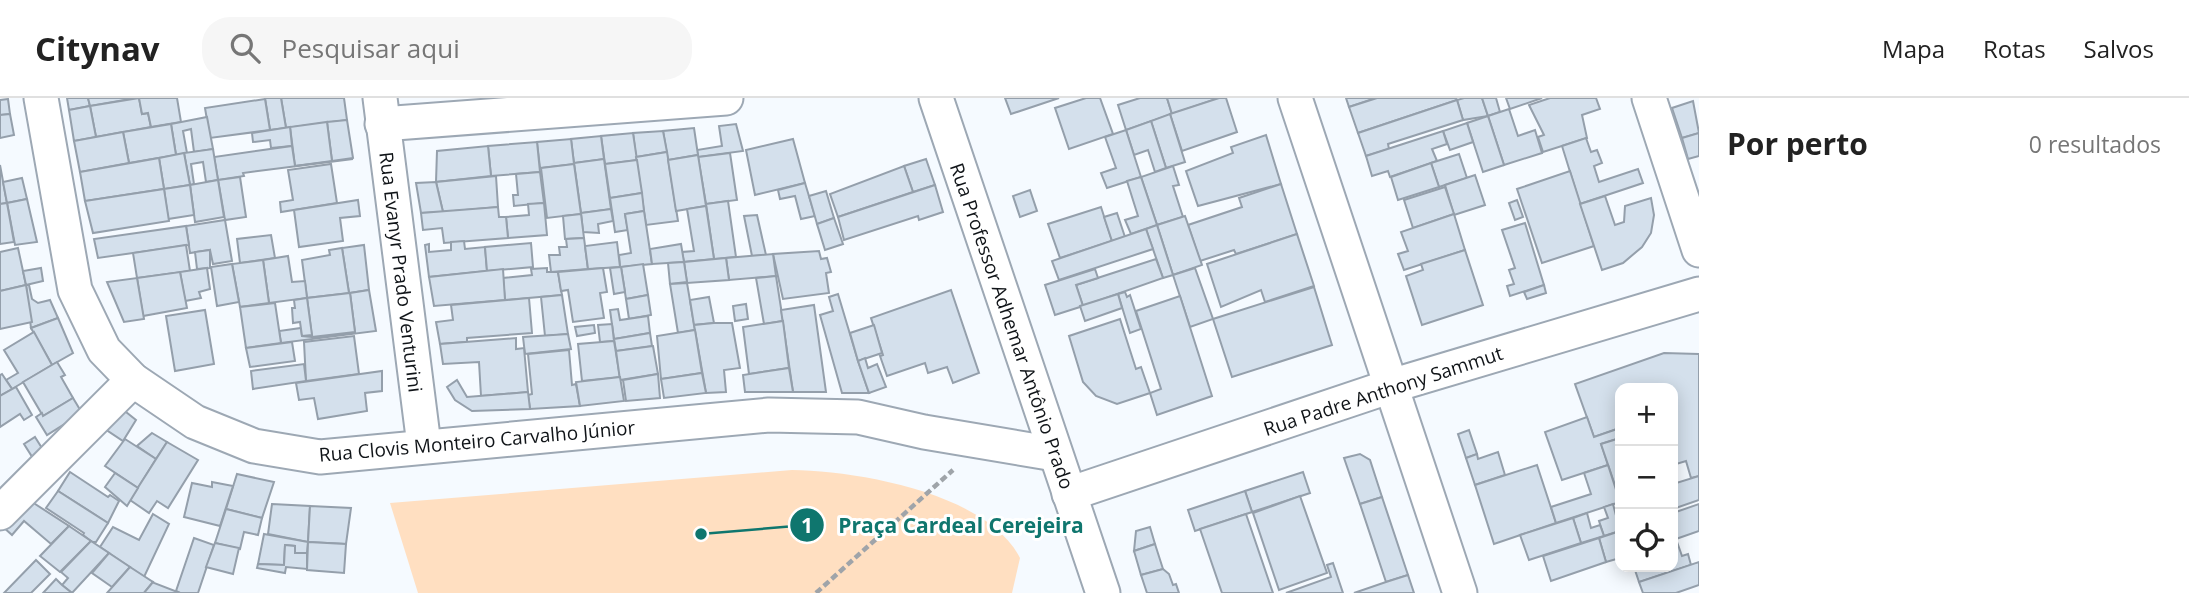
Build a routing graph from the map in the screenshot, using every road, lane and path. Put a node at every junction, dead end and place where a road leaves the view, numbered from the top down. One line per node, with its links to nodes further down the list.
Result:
1 (41, 98): 9 (street, Rua Clovis Monteiro Carvalho Júnior)
2 (726, 98): 6 (street)
3 (936, 98): 13 (street, Rua Professor Adhemar Antônio Prado)
4 (1295, 98): 10 (street)
5 (1648, 98): 7 (street)
6 (381, 111): 12 (street, Rua Evanyr Prado Venturini)
7 (1699, 250)
8 (1699, 294): 10 (street, Rua Padre Anthony Sammut)
9 (133, 380): 12 (street, Rua Clovis Monteiro Carvalho Júnior); 15 (street)
10 (1391, 386): 14 (street, Rua Padre Anthony Sammut); 18 (street)
11 (984, 443): 12 (street, Rua Clovis Monteiro Carvalho Júnior); 13 (street, Rua Clovis Monteiro Carvalho Júnior); 17 (path)
12 (424, 445)
13 (1055, 454): 14 (street, Rua Professor Adhemar Antônio Prado)
14 (1069, 494): 16 (street, Rua Professor Adhemar Antônio Prado)
15 (0, 513)
16 (1096, 587)
17 (816, 593)
18 (1460, 593)

